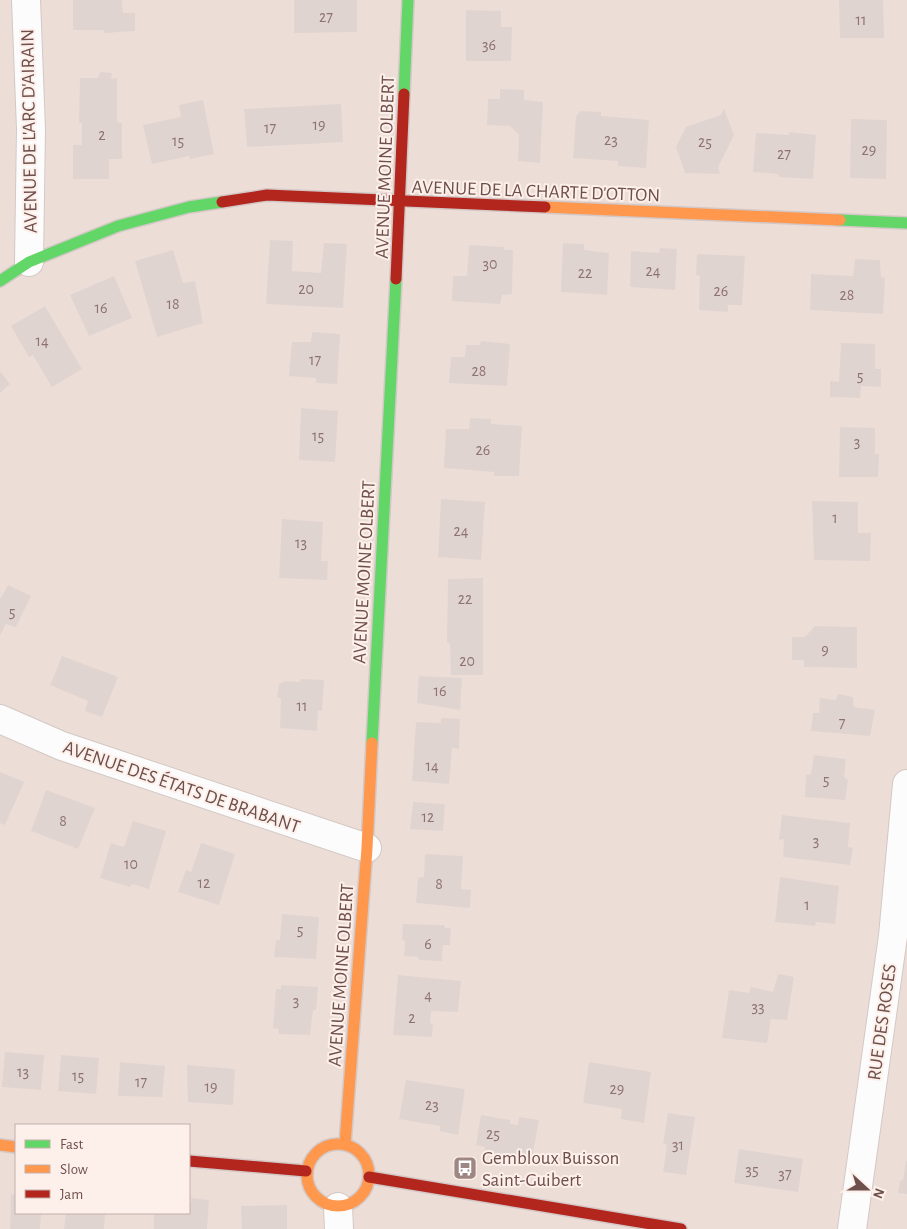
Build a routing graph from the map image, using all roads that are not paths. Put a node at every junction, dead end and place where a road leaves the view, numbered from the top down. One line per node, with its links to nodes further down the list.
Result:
1 (26, 0): 5 (street, AVENUE DE L'ARC D'AIRAIN)
2 (408, 0): 3 (street, AVENUE MOINE OLBERT)
3 (400, 202): 4 (street, AVENUE DE LA CHARTE D'OTTON); 5 (street, AVENUE DE LA CHARTE D'OTTON); 9 (street, AVENUE MOINE OLBERT)
4 (907, 223)
5 (29, 262): 6 (street, AVENUE DE LA CHARTE D'OTTON)
6 (0, 281)
7 (0, 719): 9 (street, AVENUE DES ÉTATS DE BRABANT)
8 (907, 784): 18 (street, RUE DES ROSES)
9 (367, 848): 10 (street, AVENUE MOINE OLBERT)
10 (345, 1144): 14 (street); 15 (street)
11 (0, 1145): 12 (street)
12 (15, 1147)
13 (190, 1161): 14 (street)
14 (306, 1172): 16 (street)
15 (369, 1177): 16 (street); 17 (street)
16 (339, 1218)
17 (681, 1229)
18 (852, 1229)

